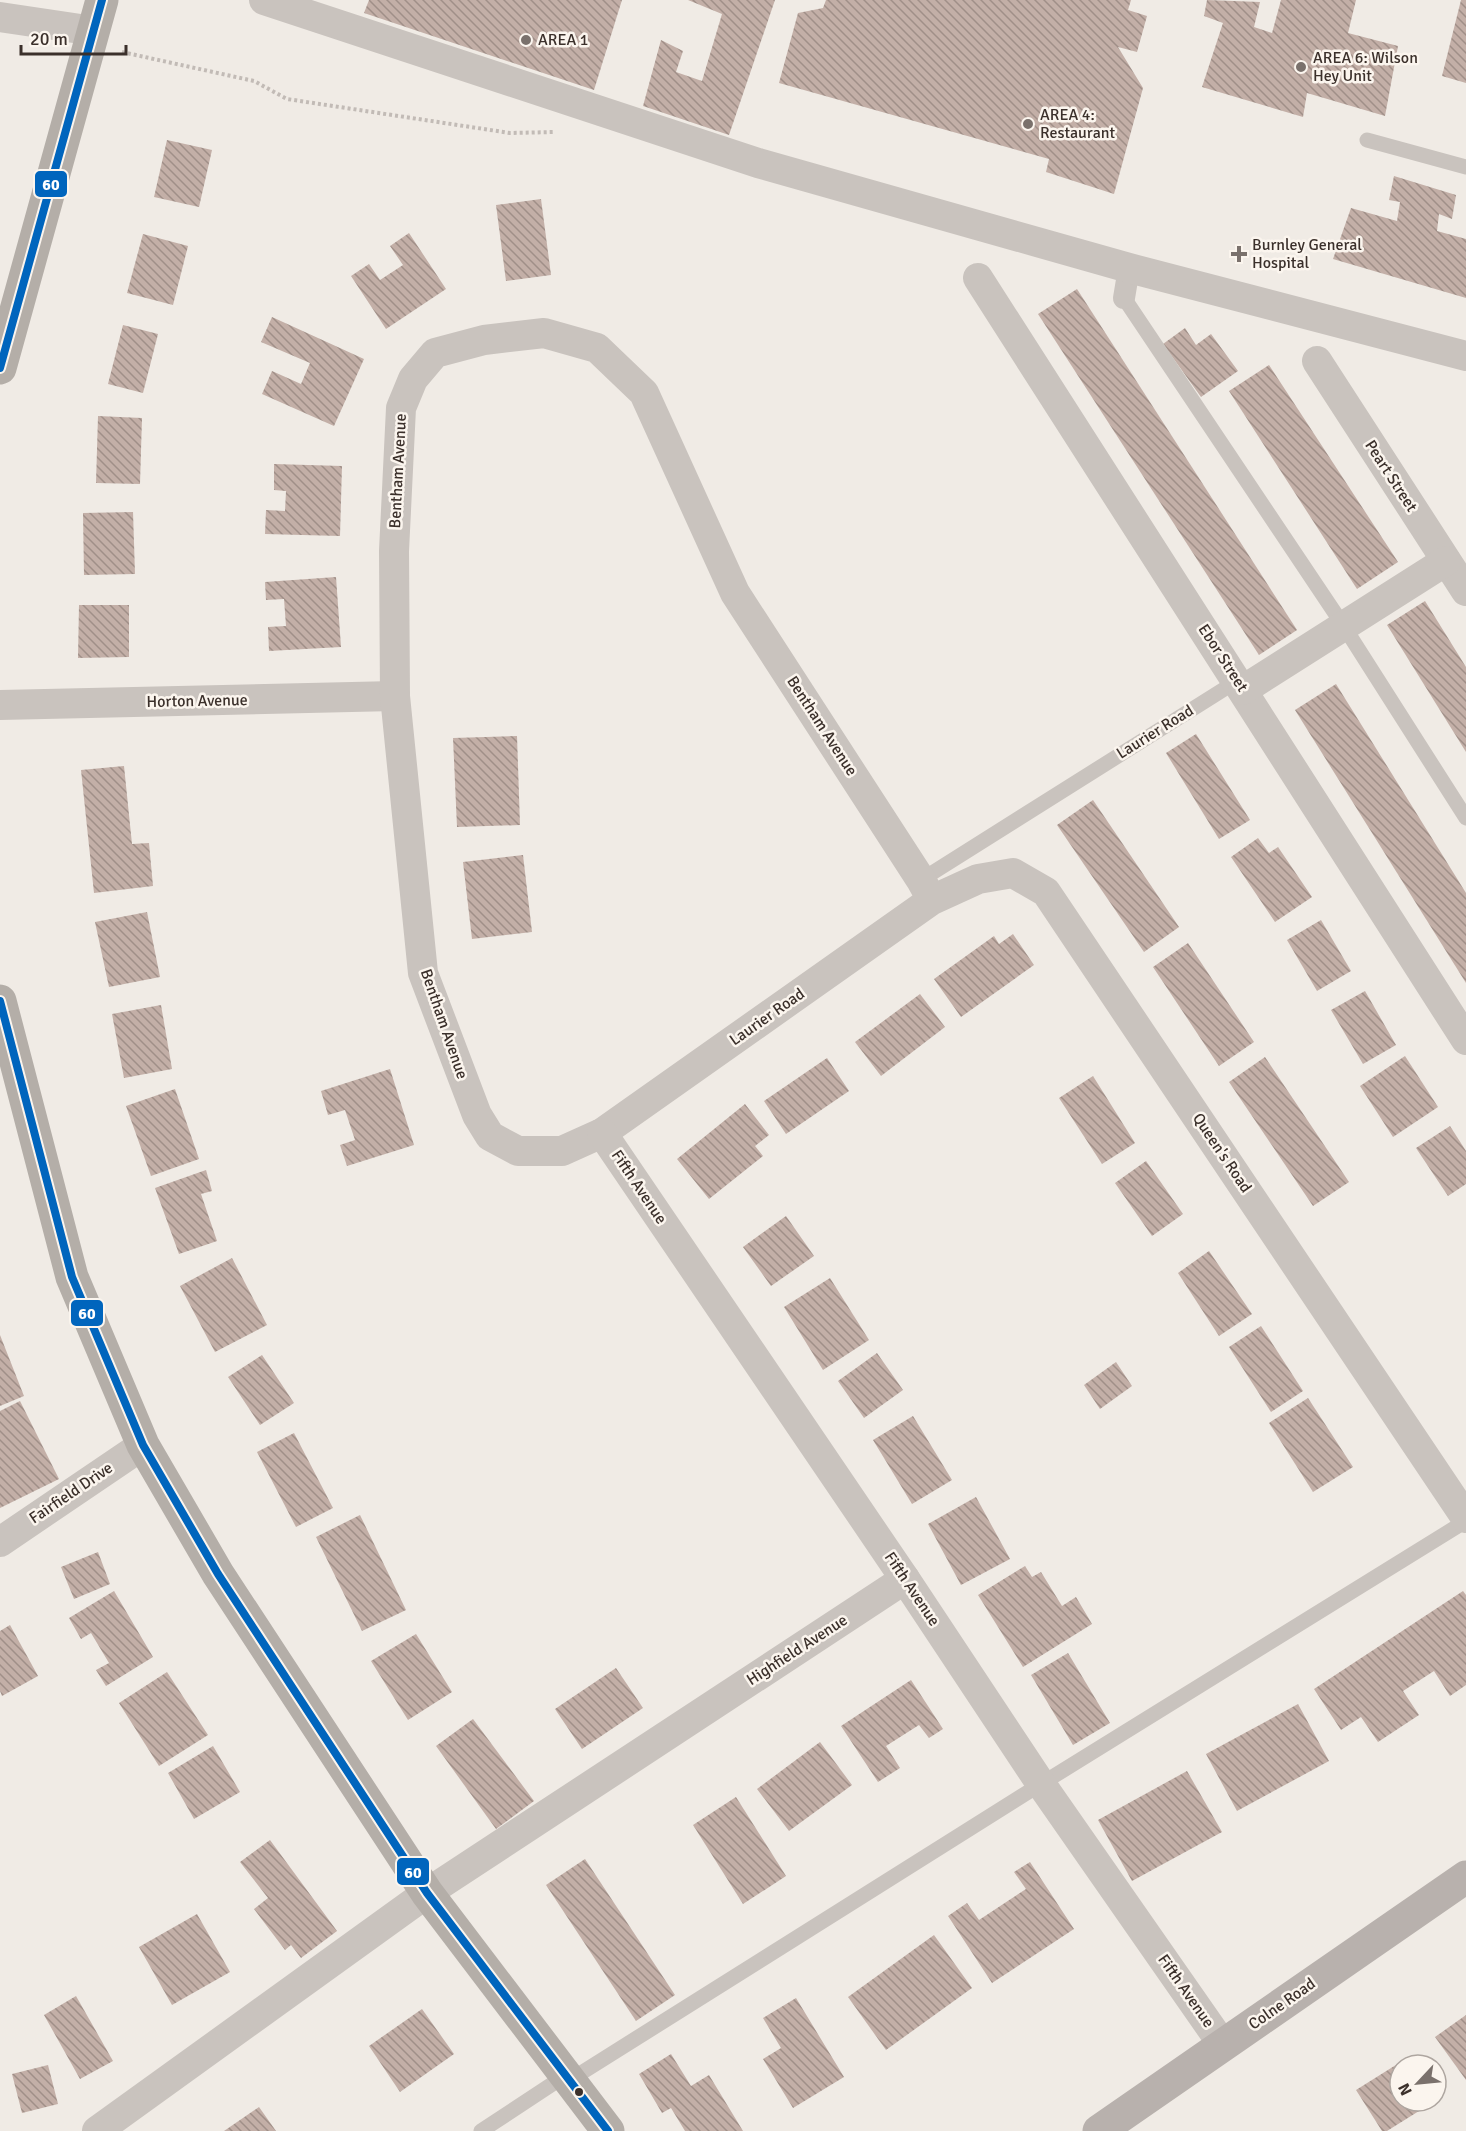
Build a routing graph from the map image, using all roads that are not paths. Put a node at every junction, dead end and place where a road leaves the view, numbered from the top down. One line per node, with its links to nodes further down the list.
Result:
1 (102, 0): 5 (highway)
2 (264, 0): 3 (street)
3 (323, 9): 8 (street)
4 (0, 17): 5 (street)
5 (92, 38): 13 (highway)
6 (1367, 140): 7 (lane)
7 (1466, 167)
8 (1129, 268): 10 (street); 11 (street)
9 (978, 278): 17 (street, Ebor Street)
10 (1124, 298): 16 (lane)
11 (1466, 356)
12 (1317, 361): 14 (street, Peart Street)
13 (0, 368)
14 (1446, 561): 15 (street, Peart Street); 16 (street, Laurier Road)
15 (1466, 591)
16 (1343, 626): 17 (street, Laurier Road); 20 (lane)
17 (1240, 685): 21 (lane, Laurier Road); 23 (street, Ebor Street)
18 (395, 696): 19 (street, Horton Avenue); 21 (street, Bentham Avenue); 24 (street, Bentham Avenue)
19 (0, 705)
20 (1466, 818)
21 (926, 890): 24 (street, Laurier Road); 26 (street, Queen's Road)
22 (0, 1000): 25 (highway)
23 (1466, 1040)
24 (603, 1133): 28 (street, Fifth Avenue)
25 (143, 1445): 27 (street, Fairfield Drive); 31 (highway)
26 (1466, 1519): 29 (lane)
27 (0, 1542)
28 (905, 1579): 29 (street, Fifth Avenue); 31 (street, Highfield Avenue)
29 (1041, 1784): 32 (street, Fifth Avenue); 33 (lane)
30 (1466, 1876): 32 (main road, Colne Road)
31 (427, 1893): 33 (highway); 34 (street, Highfield Avenue)
32 (1223, 2045): 37 (main road, Colne Road)
33 (568, 2077): 35 (lane); 36 (highway)
34 (97, 2131)
35 (481, 2131)
36 (608, 2131)
37 (1099, 2131)

